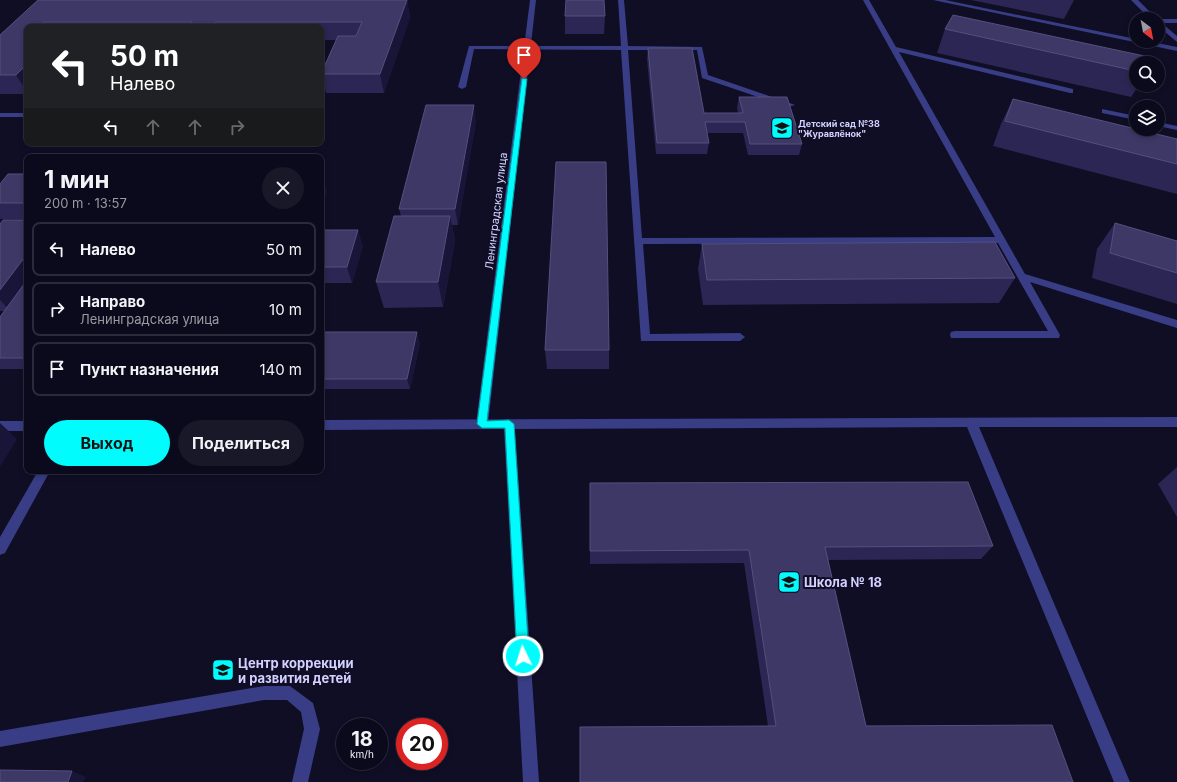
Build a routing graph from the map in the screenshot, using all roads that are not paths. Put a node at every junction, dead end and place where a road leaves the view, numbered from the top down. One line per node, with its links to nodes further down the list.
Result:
1 (533, 0): 12 (street, Ленинградская улица)
2 (621, 0): 14 (street)
3 (866, 0): 15 (street)
4 (936, 0): 10 (street)
5 (1134, 0): 6 (street)
6 (1147, 12)
7 (1177, 21): 8 (street)
8 (1165, 22)
9 (1165, 29): 11 (street)
10 (1129, 40)
11 (1177, 40)
12 (528, 47): 14 (street); 17 (street); 34 (street, Ленинградская улица)
13 (1165, 47): 16 (street)
14 (625, 48): 19 (street); 27 (street)
15 (894, 49): 18 (street); 26 (street)
16 (1177, 49)
17 (462, 87)
18 (1070, 91)
19 (791, 105)
20 (1106, 111): 23 (street)
21 (0, 115): 22 (street)
22 (24, 115)
23 (1129, 116)
24 (1165, 125): 25 (street)
25 (1177, 128)
26 (1002, 240): 27 (street); 28 (street)
27 (638, 241): 31 (street)
28 (1022, 276): 29 (street); 30 (street)
29 (1177, 324)
30 (955, 335)
31 (740, 337)
32 (1177, 422): 33 (street)
33 (971, 423): 35 (street); 44 (street)
34 (482, 424): 35 (street); 36 (street)
35 (509, 424): 43 (street)
36 (324, 425)
37 (0, 426): 38 (street)
38 (24, 426)
39 (42, 474): 40 (street)
40 (0, 549)
41 (0, 739): 42 (street)
42 (300, 782)
43 (531, 782)
44 (1122, 782)

